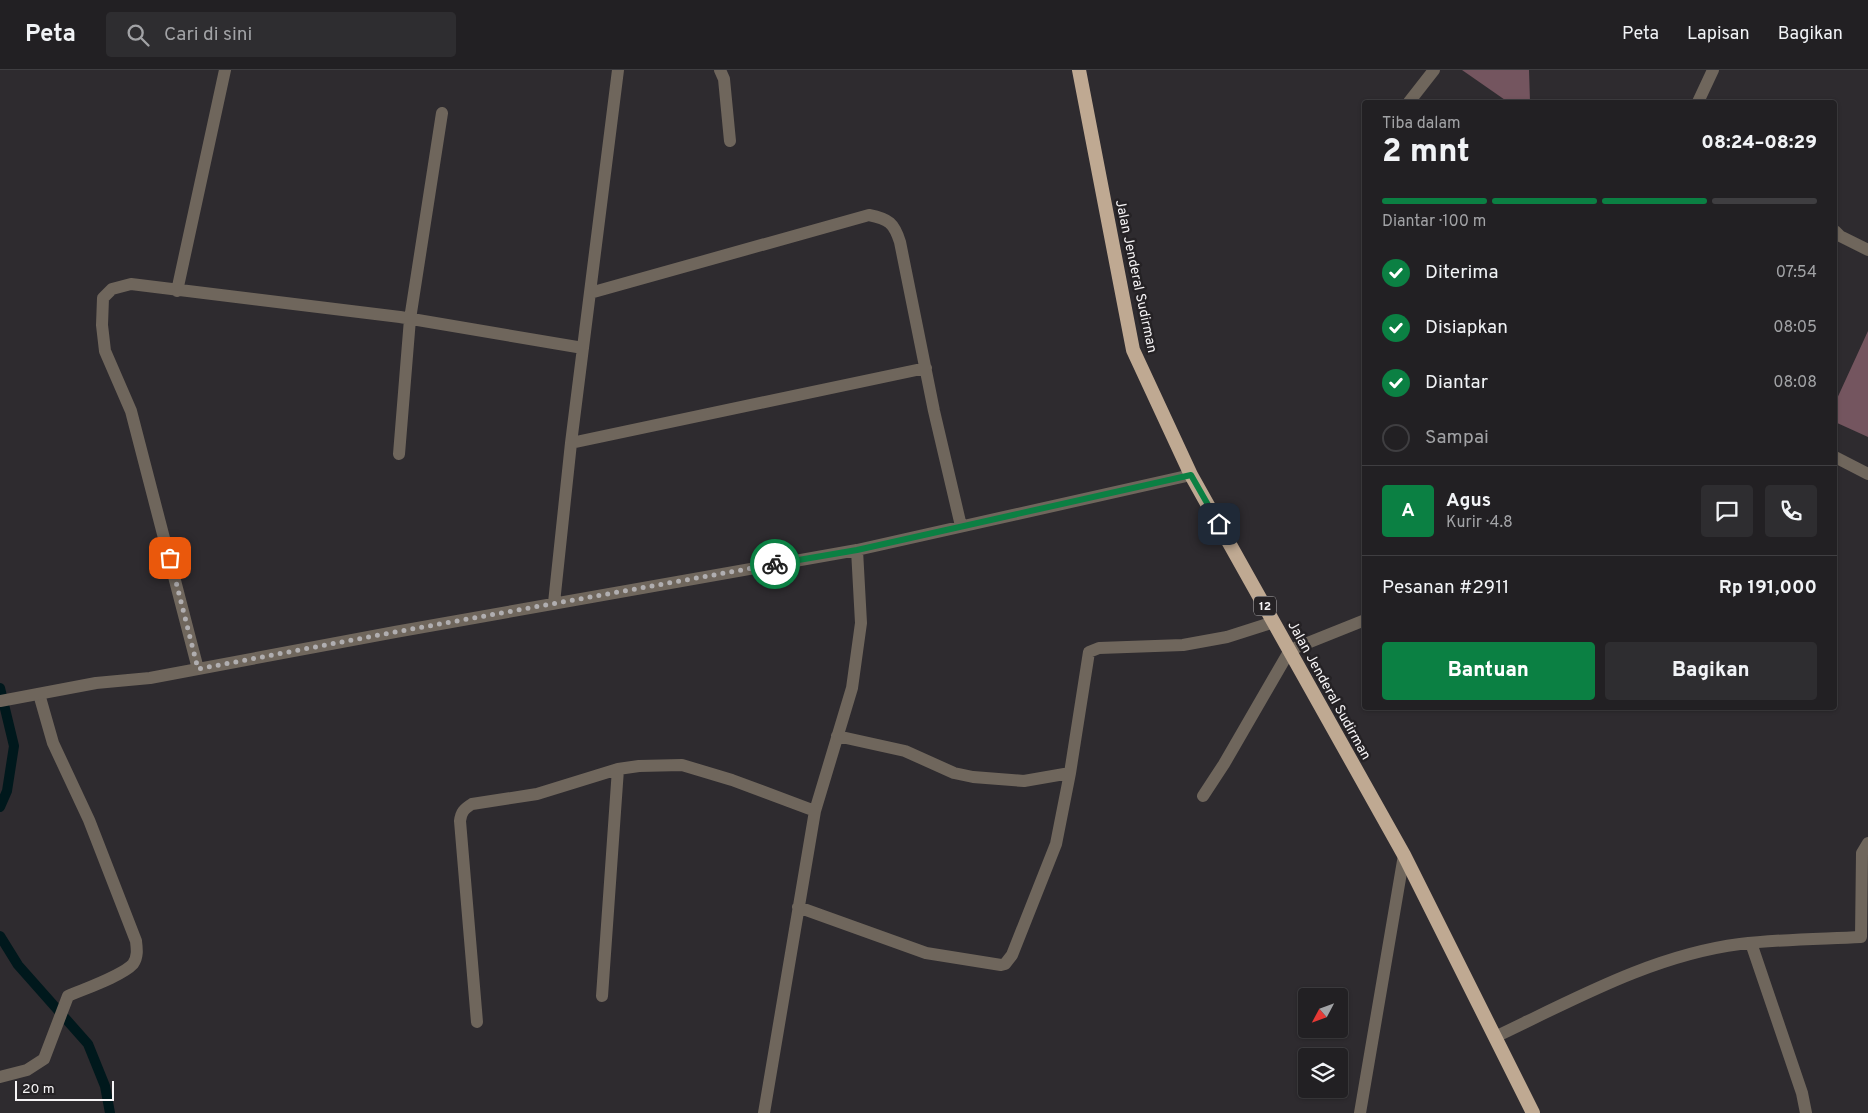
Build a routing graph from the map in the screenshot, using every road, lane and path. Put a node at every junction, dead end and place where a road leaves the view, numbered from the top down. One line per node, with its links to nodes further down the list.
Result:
1 (225, 70): 13 (street)
2 (618, 70): 14 (street)
3 (720, 70): 10 (street)
4 (1078, 70): 22 (highway, Jalan Jenderal Sudirman / 12)
5 (1434, 70): 7 (street)
6 (1714, 70): 8 (street)
7 (1411, 100)
8 (1699, 100)
9 (442, 113): 15 (street)
10 (730, 141)
11 (1837, 234): 12 (street)
12 (1868, 250)
13 (177, 290): 15 (street); 29 (street)
14 (590, 293): 16 (street); 17 (street)
15 (410, 319): 16 (street); 19 (street)
16 (583, 348): 18 (street)
17 (926, 368): 18 (street); 23 (street)
18 (571, 443): 25 (street)
19 (399, 454)
20 (1837, 458): 21 (street)
21 (1868, 474)
22 (1191, 475): 23 (street); 27 (highway, Jalan Jenderal Sudirman / 12)
23 (961, 526): 24 (street)
24 (857, 550): 25 (street); 32 (street)
25 (554, 603): 29 (street)
26 (1362, 621): 28 (street)
27 (1274, 622): 28 (highway, Jalan Jenderal Sudirman / 12); 34 (street)
28 (1290, 650): 35 (street); 38 (highway, Jalan Jenderal Sudirman / 12)
29 (198, 669): 30 (street)
30 (33, 695): 31 (street); 45 (street)
31 (0, 701)
32 (837, 736): 34 (street); 36 (street)
33 (618, 770): 36 (street); 42 (street); 43 (street)
34 (1070, 773): 39 (street)
35 (1203, 796)
36 (815, 811): 39 (street)
37 (1868, 843): 40 (street)
38 (1404, 855): 44 (highway, Jalan Jenderal Sudirman / 12); 47 (street)
39 (798, 907): 46 (street)
40 (1865, 942): 41 (street)
41 (1751, 943): 44 (street); 49 (street)
42 (602, 996)
43 (477, 1022)
44 (1495, 1037): 48 (highway, Jalan Jenderal Sudirman / 12)
45 (0, 1076)
46 (764, 1113)
47 (1360, 1113)
48 (1533, 1113)
49 (1806, 1113)

